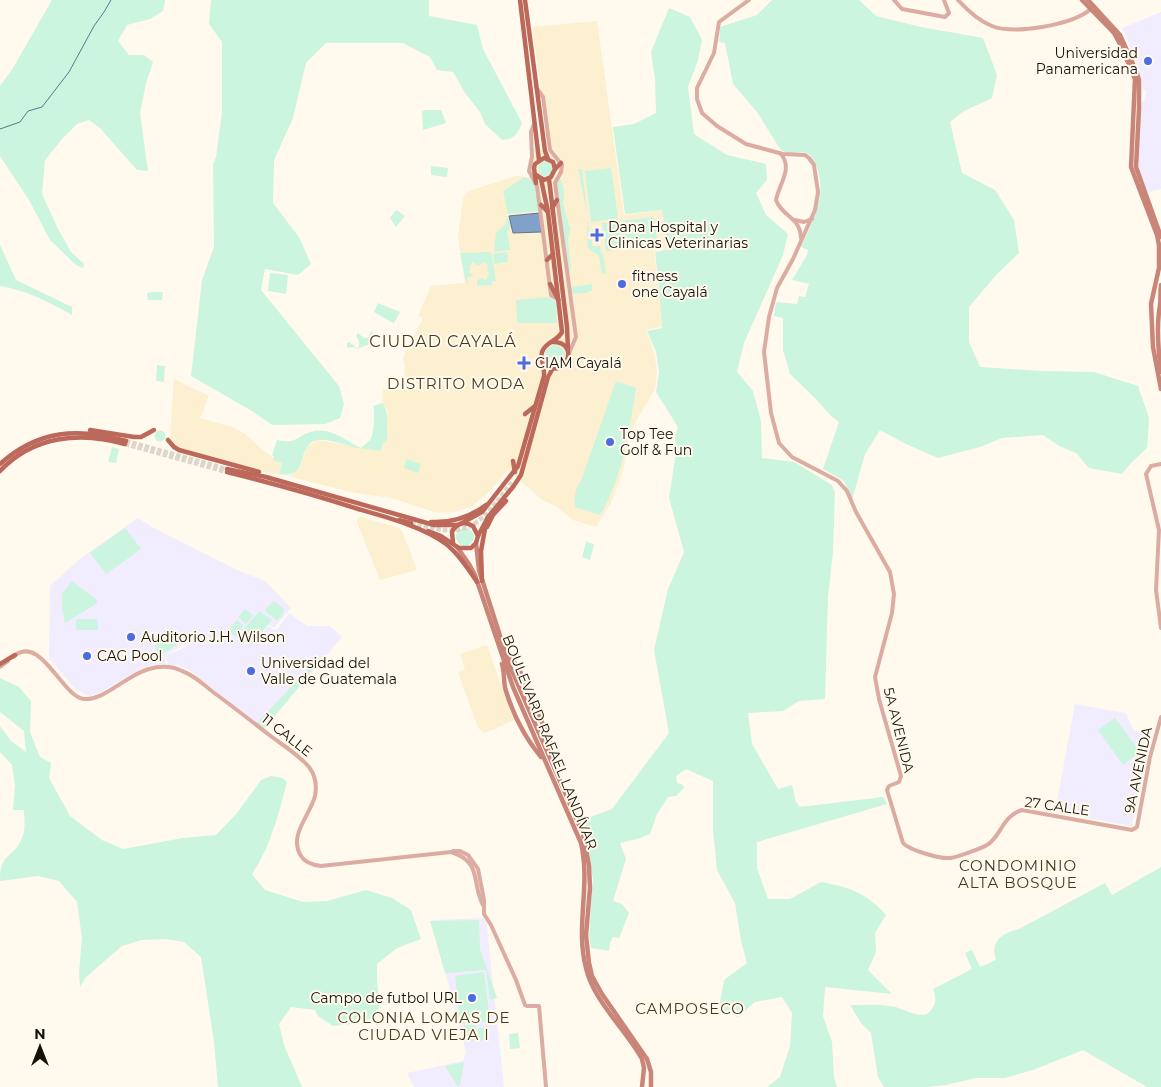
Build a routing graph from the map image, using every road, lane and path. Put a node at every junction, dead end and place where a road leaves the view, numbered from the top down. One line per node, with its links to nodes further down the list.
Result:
1 (520, 0): 11 (main road)
2 (525, 0): 10 (main road)
3 (749, 0): 12 (street)
4 (894, 0): 5 (street)
5 (944, 0)
6 (958, 0): 9 (street)
7 (1082, 0): 9 (main road)
8 (1088, 0): 9 (main road)
9 (1092, 8): 28 (main road); 43 (main road)
10 (536, 87): 14 (main road); 17 (street)
11 (535, 122): 15 (main road); 22 (street)
12 (779, 153): 13 (street); 16 (street)
13 (789, 155): 16 (street); 26 (street)
14 (548, 159): 15 (main road); 18 (main road)
15 (539, 160): 19 (main road)
16 (785, 161): 27 (street)
17 (561, 163): 18 (main road); 23 (street)
18 (555, 169): 21 (main road)
19 (536, 175): 20 (main road); 22 (main road)
20 (541, 179): 21 (main road); 25 (main road)
21 (549, 179): 25 (main road)
22 (536, 183): 24 (street)
23 (557, 200): 25 (main road); 31 (street)
24 (541, 205): 25 (main road); 32 (street)
25 (550, 210): 30 (main road)
26 (812, 219): 27 (street); 29 (street)
27 (795, 220): 29 (street)
28 (1161, 237)
29 (801, 240): 86 (street, 5A AVENIDA)
30 (555, 253): 31 (main road); 32 (main road); 35 (main road); 39 (main road)
31 (565, 258): 39 (street)
32 (547, 260): 33 (street)
33 (550, 284): 35 (main road); 35 (street)
34 (1161, 285): 37 (main road)
35 (559, 300): 38 (main road)
36 (1161, 315): 37 (main road)
37 (1158, 320): 42 (main road)
38 (552, 342): 39 (main road); 40 (main road)
39 (568, 352): 41 (main road)
40 (544, 362): 41 (main road); 44 (main road)
41 (553, 368): 45 (main road)
42 (1161, 372)
43 (1161, 389)
44 (537, 403): 46 (main road); 57 (main road)
45 (538, 411): 47 (main road); 52 (main road)
46 (525, 414)
47 (542, 420)
48 (154, 430): 49 (main road)
49 (69, 432): 53 (main road); 55 (main road)
50 (168, 440): 59 (main road)
51 (513, 460): 57 (main road)
52 (525, 461): 58 (main road); 60 (main road)
53 (0, 464)
54 (1161, 464): 74 (street)
55 (0, 471)
56 (526, 471): 58 (main road)
57 (515, 472): 62 (main road)
58 (521, 474): 64 (main road)
59 (269, 478): 63 (main road); 65 (main road)
60 (513, 481)
61 (506, 500): 69 (main road)
62 (492, 501): 65 (main road); 67 (main road)
63 (390, 519): 66 (main road); 68 (main road)
64 (487, 519): 69 (main road); 70 (main road)
65 (424, 522): 67 (main road)
66 (411, 523)
67 (460, 524): 70 (main road); 72 (main road)
68 (420, 530): 72 (main road); 73 (main road)
69 (484, 533): 73 (main road)
70 (478, 536): 71 (main road)
71 (476, 543): 72 (main road); 73 (main road, BOULEVARD RAFAEL LANDÍVAR)
72 (455, 546): 73 (main road, BOULEVARD RAFAEL LANDÍVAR)
73 (480, 582): 75 (main road, BOULEVARD RAFAEL LANDÍVAR); 76 (main road, BOULEVARD RAFAEL LANDÍVAR)
74 (1161, 628)
75 (493, 630): 81 (main road); 82 (main road, BOULEVARD RAFAEL LANDÍVAR)
76 (506, 651): 80 (main road); 82 (main road, BOULEVARD RAFAEL LANDÍVAR)
77 (14, 655): 78 (main road); 87 (street, 11 CALLE)
78 (0, 666)
79 (1161, 717): 85 (street, 9A AVENIDA)
80 (544, 728): 82 (main road); 83 (main road)
81 (528, 738): 82 (main road); 84 (main road)
82 (538, 739): 83 (main road, BOULEVARD RAFAEL LANDÍVAR); 84 (main road, BOULEVARD RAFAEL LANDÍVAR)
83 (551, 760): 91 (main road, BOULEVARD RAFAEL LANDÍVAR)
84 (545, 762): 90 (main road, BOULEVARD RAFAEL LANDÍVAR)
85 (1137, 827): 86 (street, 27 CALLE)
86 (988, 845)
87 (451, 852): 88 (street, 11 CALLE); 88 (street)
88 (483, 905): 89 (street)
89 (546, 1087)
90 (642, 1087)
91 (651, 1087)

